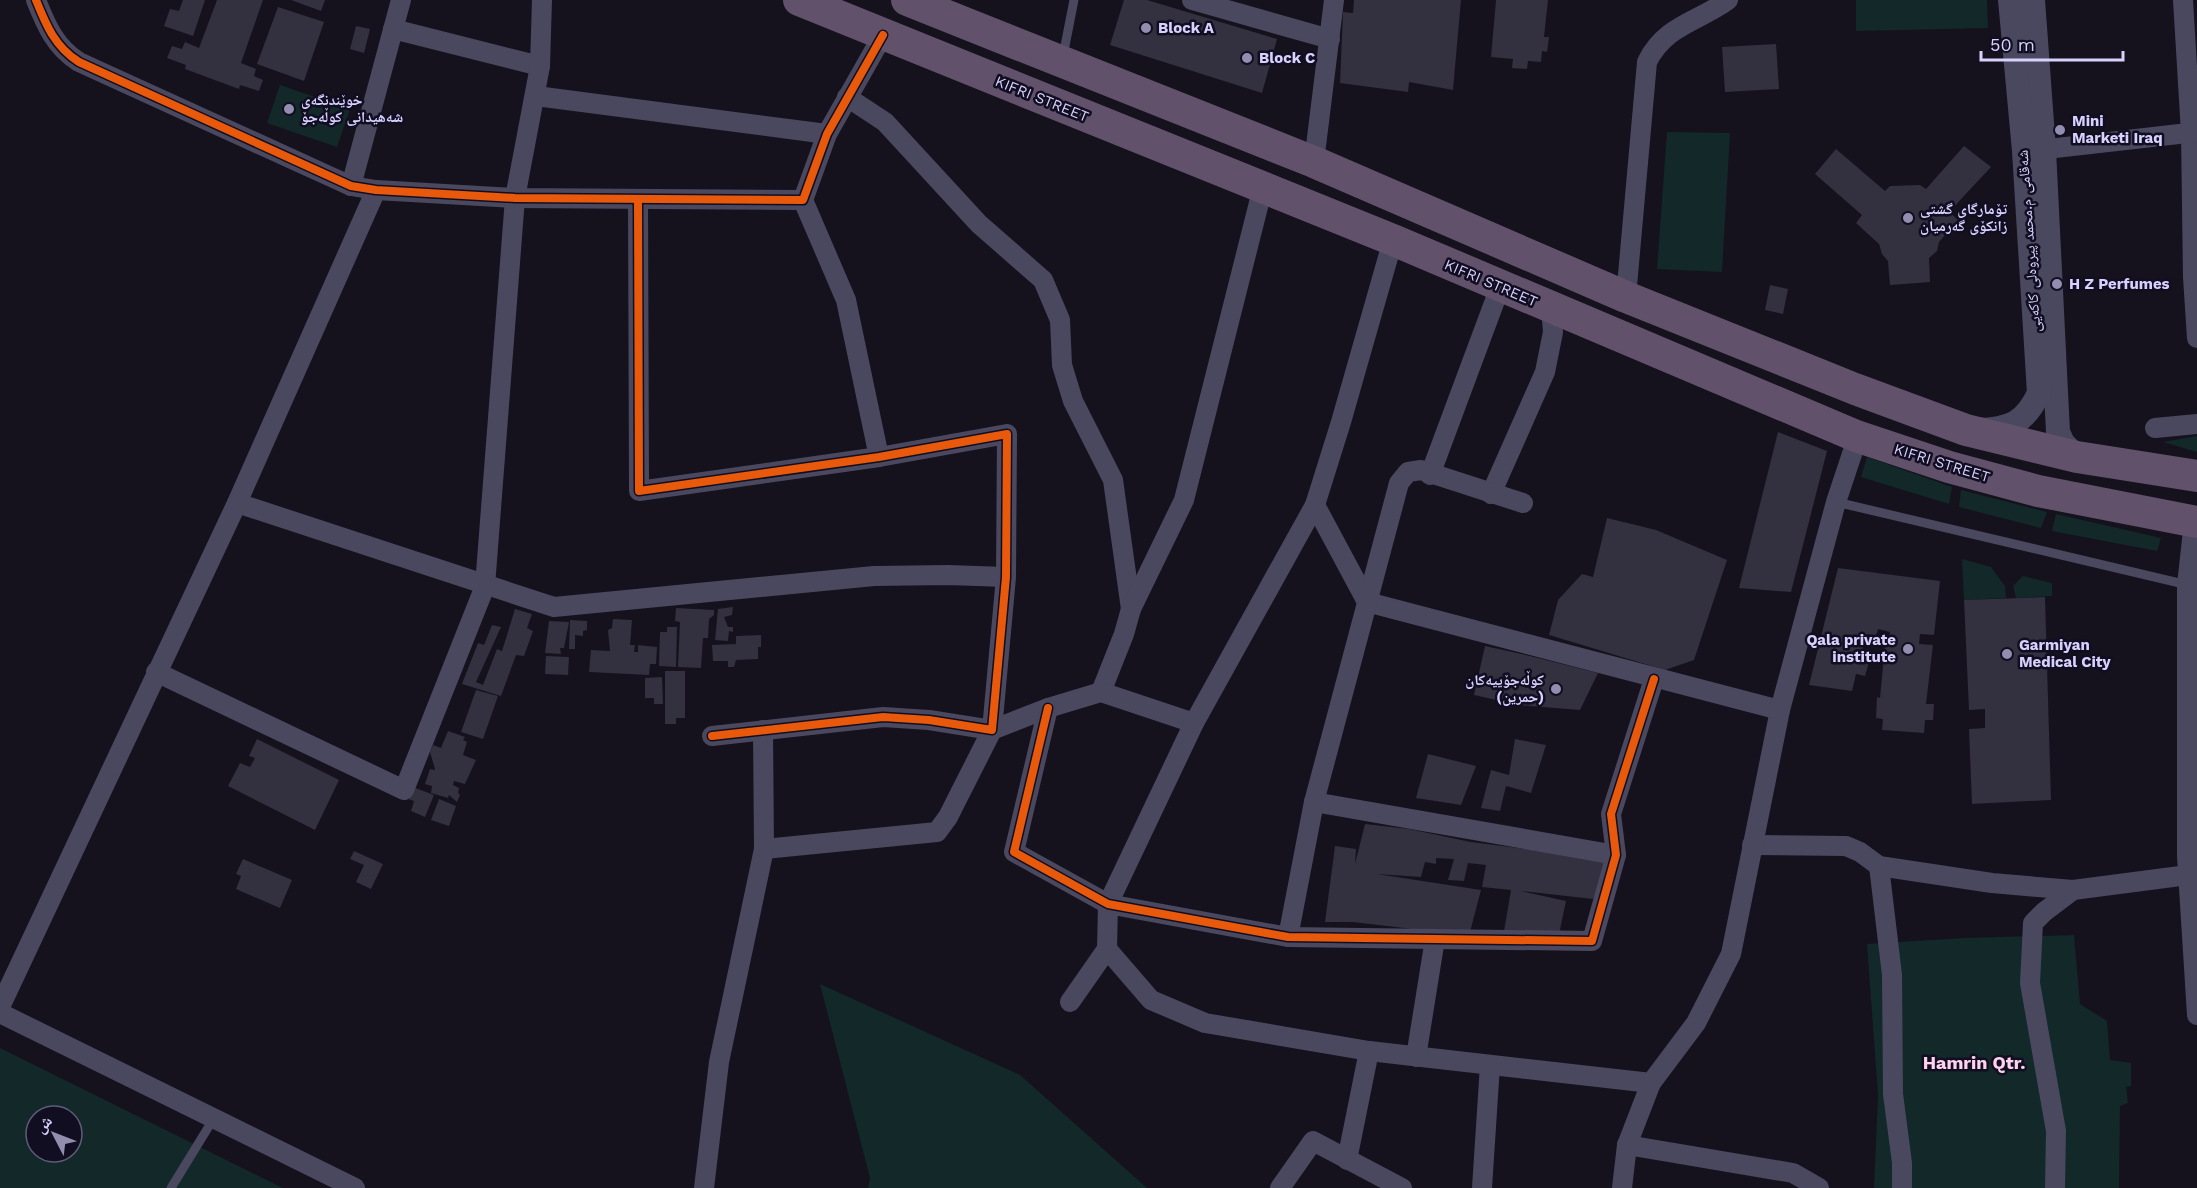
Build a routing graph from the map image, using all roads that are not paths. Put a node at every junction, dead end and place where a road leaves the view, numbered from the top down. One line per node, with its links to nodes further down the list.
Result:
1 (36, 0): 24 (street)
2 (401, 0): 13 (street)
3 (542, 0): 17 (street)
4 (799, 0): 14 (highway, KIFRI STREET)
5 (907, 0): 16 (highway)
6 (1074, 0): 16 (lane)
7 (1192, 0): 15 (street)
8 (1334, 0): 15 (street)
9 (1728, 0): 33 (street)
10 (2010, 0): 22 (street, شەقامی م.محمد پیروەلی کاکەیی)
11 (2033, 0): 22 (street, شەقامی م.محمد پیروەلی کاکەیی)
12 (2183, 0): 20 (street)
13 (393, 29): 17 (street); 24 (street)
14 (883, 35): 19 (street); 25 (highway, KIFRI STREET)
15 (1330, 39): 23 (street)
16 (1062, 61): 23 (highway)
17 (540, 66): 18 (street)
18 (536, 96): 21 (street); 27 (street)
19 (847, 97): 21 (street); 54 (street)
20 (2194, 133): 22 (street); 31 (street)
21 (827, 134): 29 (street)
22 (2034, 151): 38 (street, شەقامی م.محمد پیروەلی کاکەیی); 41 (street, شەقامی م.محمد پیروەلی کاکەیی)
23 (1314, 162): 33 (highway)
24 (351, 186): 26 (street)
25 (1263, 187): 30 (highway, KIFRI STREET); 54 (street)
26 (376, 190): 27 (street); 46 (street)
27 (515, 198): 28 (street); 51 (street)
28 (638, 200): 29 (street); 40 (street)
29 (803, 200): 40 (street)
30 (1393, 240): 32 (highway, KIFRI STREET); 48 (street)
31 (2195, 277): 35 (street)
32 (1500, 287): 34 (highway, KIFRI STREET); 42 (street)
33 (1626, 297): 38 (highway)
34 (1551, 308): 39 (highway, KIFRI STREET); 44 (street)
35 (2197, 338)
36 (2197, 424): 37 (street)
37 (2155, 428)
38 (1966, 430): 41 (highway)
39 (1856, 436): 45 (street); 49 (highway, KIFRI STREET)
40 (879, 457): 50 (street)
41 (2077, 457): 43 (highway)
42 (1430, 475): 44 (street); 53 (street)
43 (2197, 476)
44 (1491, 494): 47 (street)
45 (1836, 502): 52 (lane); 59 (street)
46 (237, 503): 51 (street); 55 (street)
47 (1523, 503)
48 (1315, 505): 53 (street); 60 (street)
49 (2195, 522): 52 (street)
50 (1006, 577): 51 (street); 62 (street)
51 (485, 586): 55 (street)
52 (2192, 586): 68 (street)
53 (1367, 602): 56 (street); 64 (street)
54 (1131, 609): 57 (street)
55 (156, 672): 76 (street)
56 (1654, 679): 59 (street); 67 (street)
57 (1101, 692): 58 (street); 60 (street)
58 (1048, 708): 62 (street); 71 (street)
59 (1780, 710): 65 (street)
60 (1194, 723): 71 (street)
61 (763, 730): 62 (street); 63 (street); 66 (street)
62 (992, 730): 66 (street)
63 (712, 736)
64 (1314, 802): 67 (street); 72 (street)
65 (1752, 845): 69 (street); 82 (street)
66 (764, 849): 88 (street)
67 (1616, 855): 73 (street)
68 (2191, 862): 70 (street); 78 (street)
69 (1879, 866): 70 (street); 94 (street)
70 (2073, 890): 95 (street)
71 (1108, 904): 72 (street); 74 (street)
72 (1288, 937): 73 (street)
73 (1435, 939): 80 (street)
74 (1107, 949): 75 (street); 79 (street)
75 (1070, 1002)
76 (0, 1007)
77 (0, 1013): 83 (street)
78 (2197, 1015)
79 (1369, 1052): 80 (street); 85 (street)
80 (1416, 1057): 81 (street)
81 (1490, 1065): 82 (street); 91 (street)
82 (1651, 1083): 84 (street)
83 (214, 1118): 86 (lane); 87 (street)
84 (1627, 1145): 92 (street); 93 (street)
85 (1347, 1160): 89 (street); 90 (street)
86 (171, 1188)
87 (355, 1188)
88 (704, 1188)
89 (1280, 1188)
90 (1402, 1188)
91 (1482, 1188)
92 (1622, 1188)
93 (1819, 1188)
94 (1902, 1188)
95 (2055, 1188)

